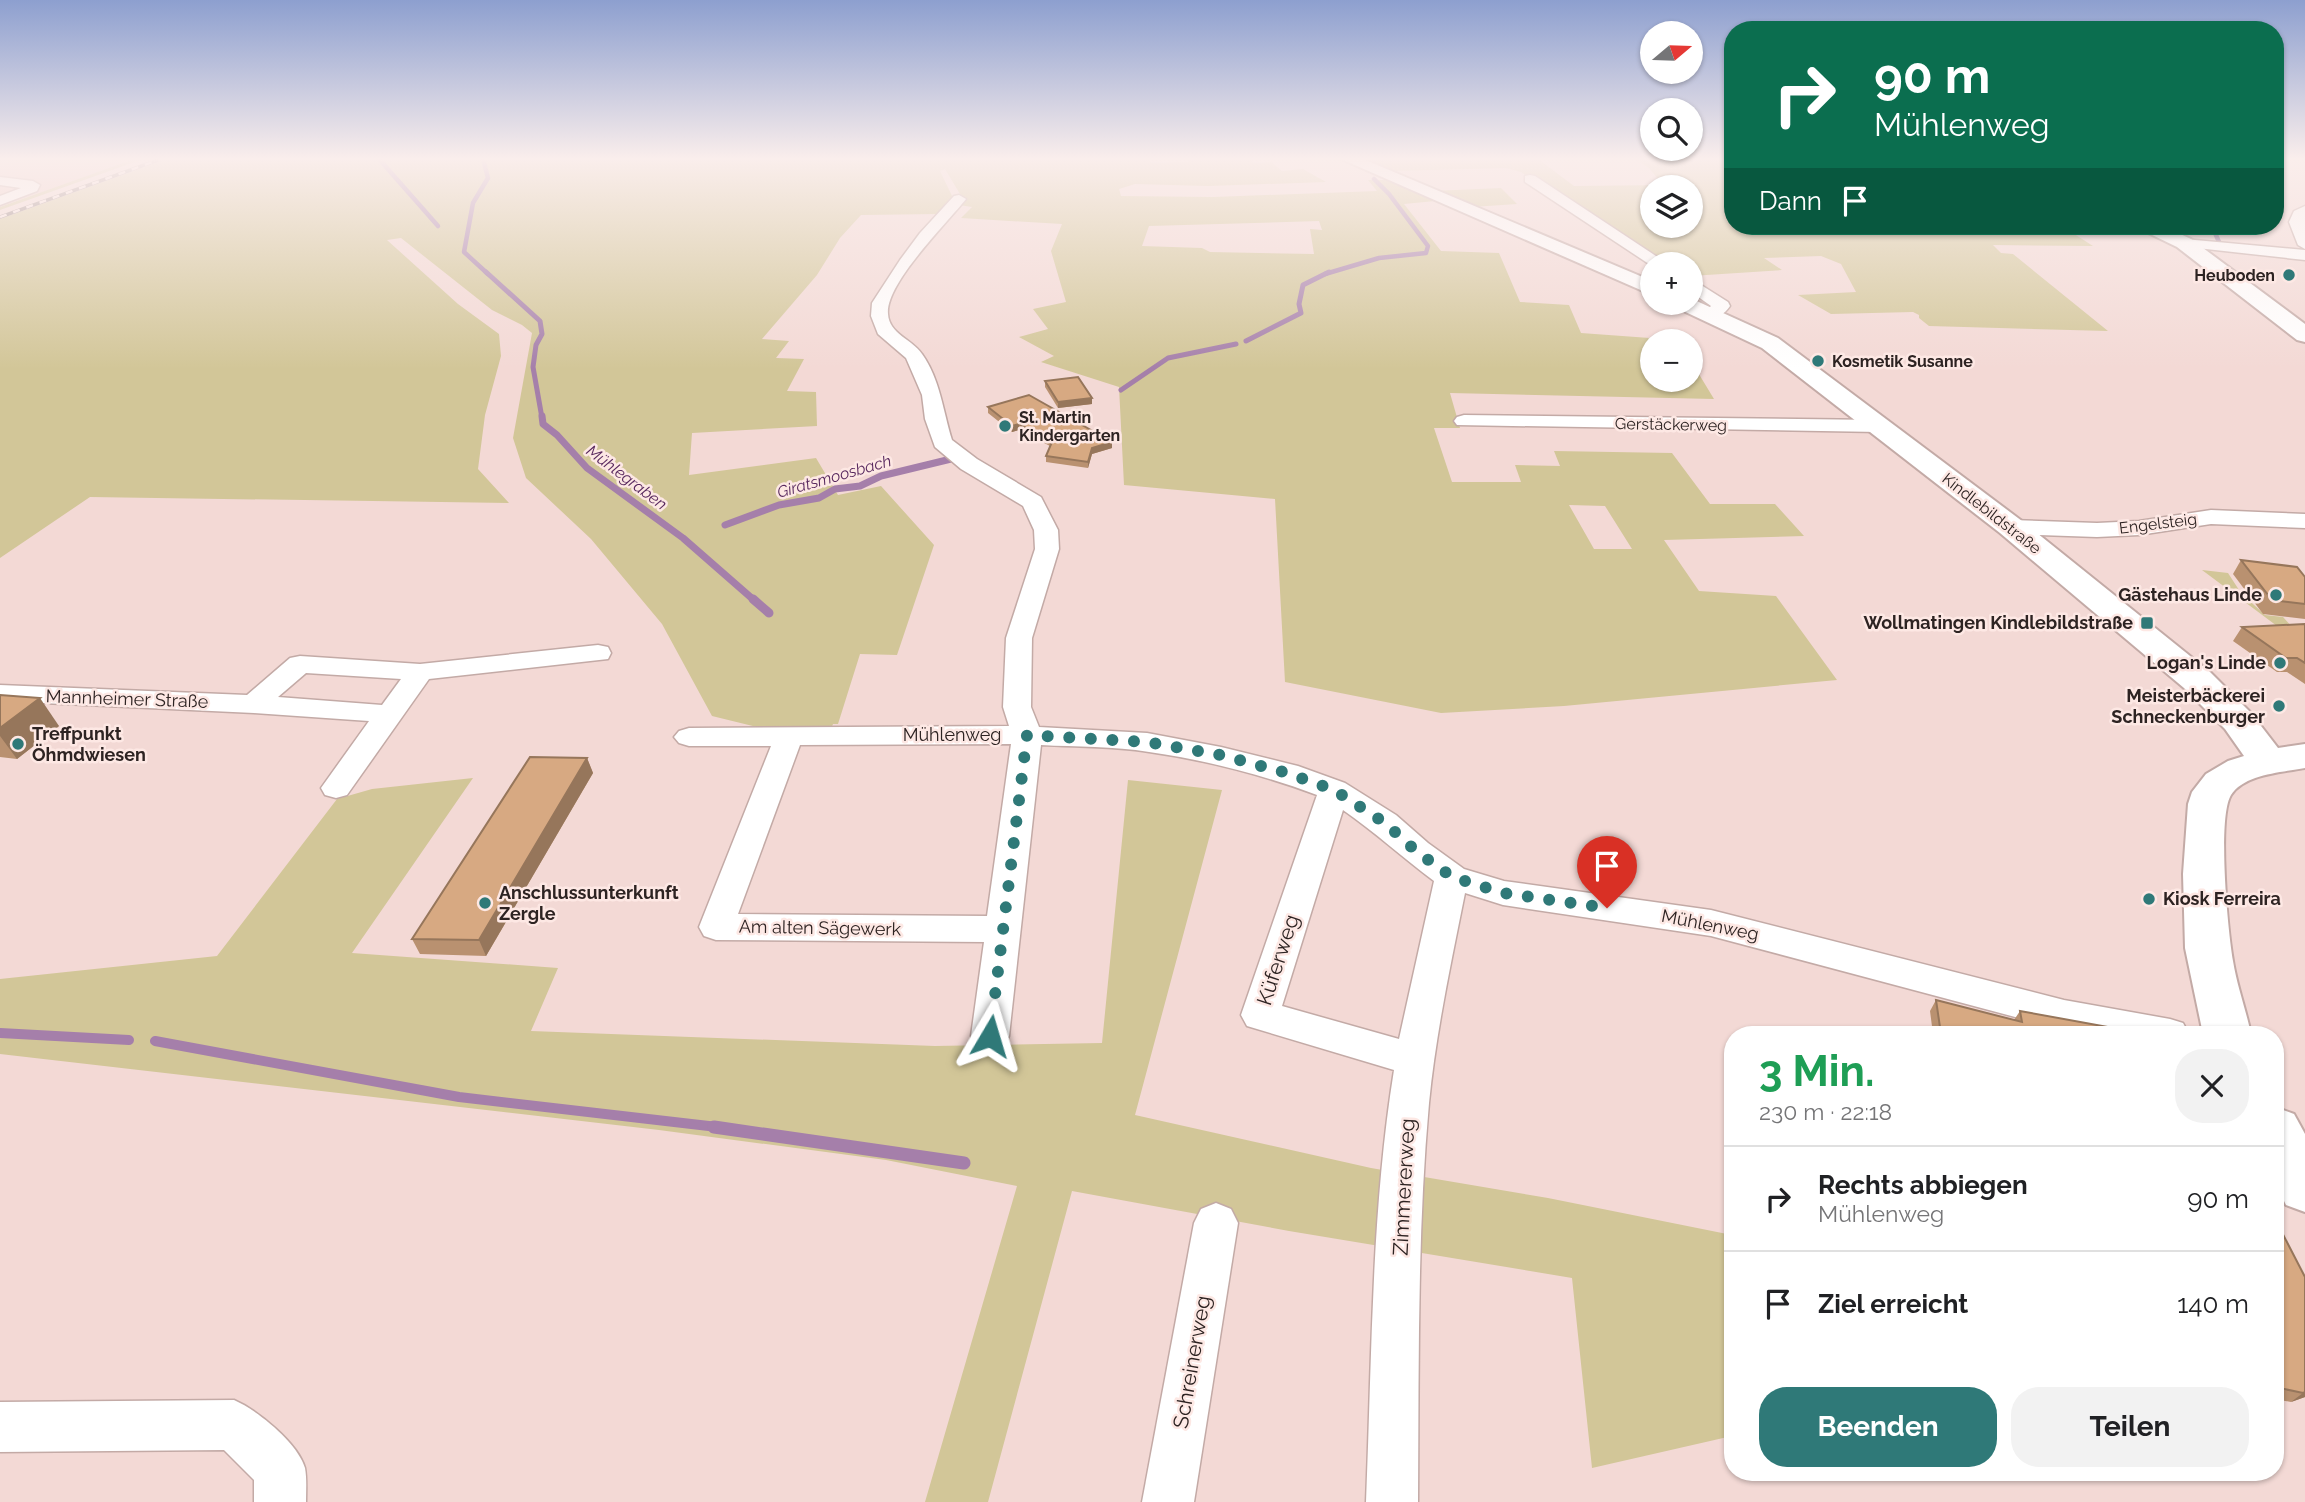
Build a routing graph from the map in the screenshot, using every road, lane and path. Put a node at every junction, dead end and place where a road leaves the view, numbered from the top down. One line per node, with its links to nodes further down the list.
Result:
1 (931, 229): 23 (street)
2 (1512, 229): 9 (main road)
3 (1608, 229): 7 (street)
4 (2298, 229): 8 (street)
5 (2167, 235): 6 (main road)
6 (2184, 243): 8 (street); 13 (main road)
7 (1643, 252)
8 (2303, 255)
9 (1640, 284)
10 (1703, 292): 12 (street)
11 (1703, 311): 12 (main road, Kindlebildstraße)
12 (1711, 314): 15 (main road, Kindlebildstraße)
13 (2305, 335)
14 (1464, 421): 15 (street, Gerstäckerweg)
15 (1879, 426): 17 (main road, Kindlebildstraße)
16 (2305, 521): 17 (street, Engelsteig)
17 (2011, 527): 26 (main road, Kindlebildstraße)
18 (598, 653): 19 (street)
19 (420, 672): 21 (street); 22 (street)
20 (0, 693): 21 (street, Mannheimer Straße)
21 (254, 704): 22 (street, Mannheimer Straße)
22 (388, 714): 27 (street)
23 (1027, 735): 24 (street, Mühlenweg); 28 (street, Mühlenweg); 30 (street)
24 (789, 736): 25 (street, Mühlenweg); 30 (street, Am alten Sägewerk)
25 (689, 737)
26 (2287, 760): 32 (main road)
27 (337, 788)
28 (1334, 790): 29 (street, Mühlenweg); 34 (street, Küferweg)
29 (1452, 877): 31 (street, Mühlenweg); 34 (street, Zimmererweg)
30 (1003, 929): 33 (street)
31 (2125, 1026)
32 (2225, 1026)
33 (990, 1036)
34 (1415, 1060): 41 (street, Zimmererweg)
35 (2284, 1147): 36 (main road)
36 (2305, 1187)
37 (1216, 1223): 40 (street, Schreinerweg)
38 (0, 1427): 39 (street)
39 (280, 1502)
40 (1168, 1502)
41 (1392, 1502)

